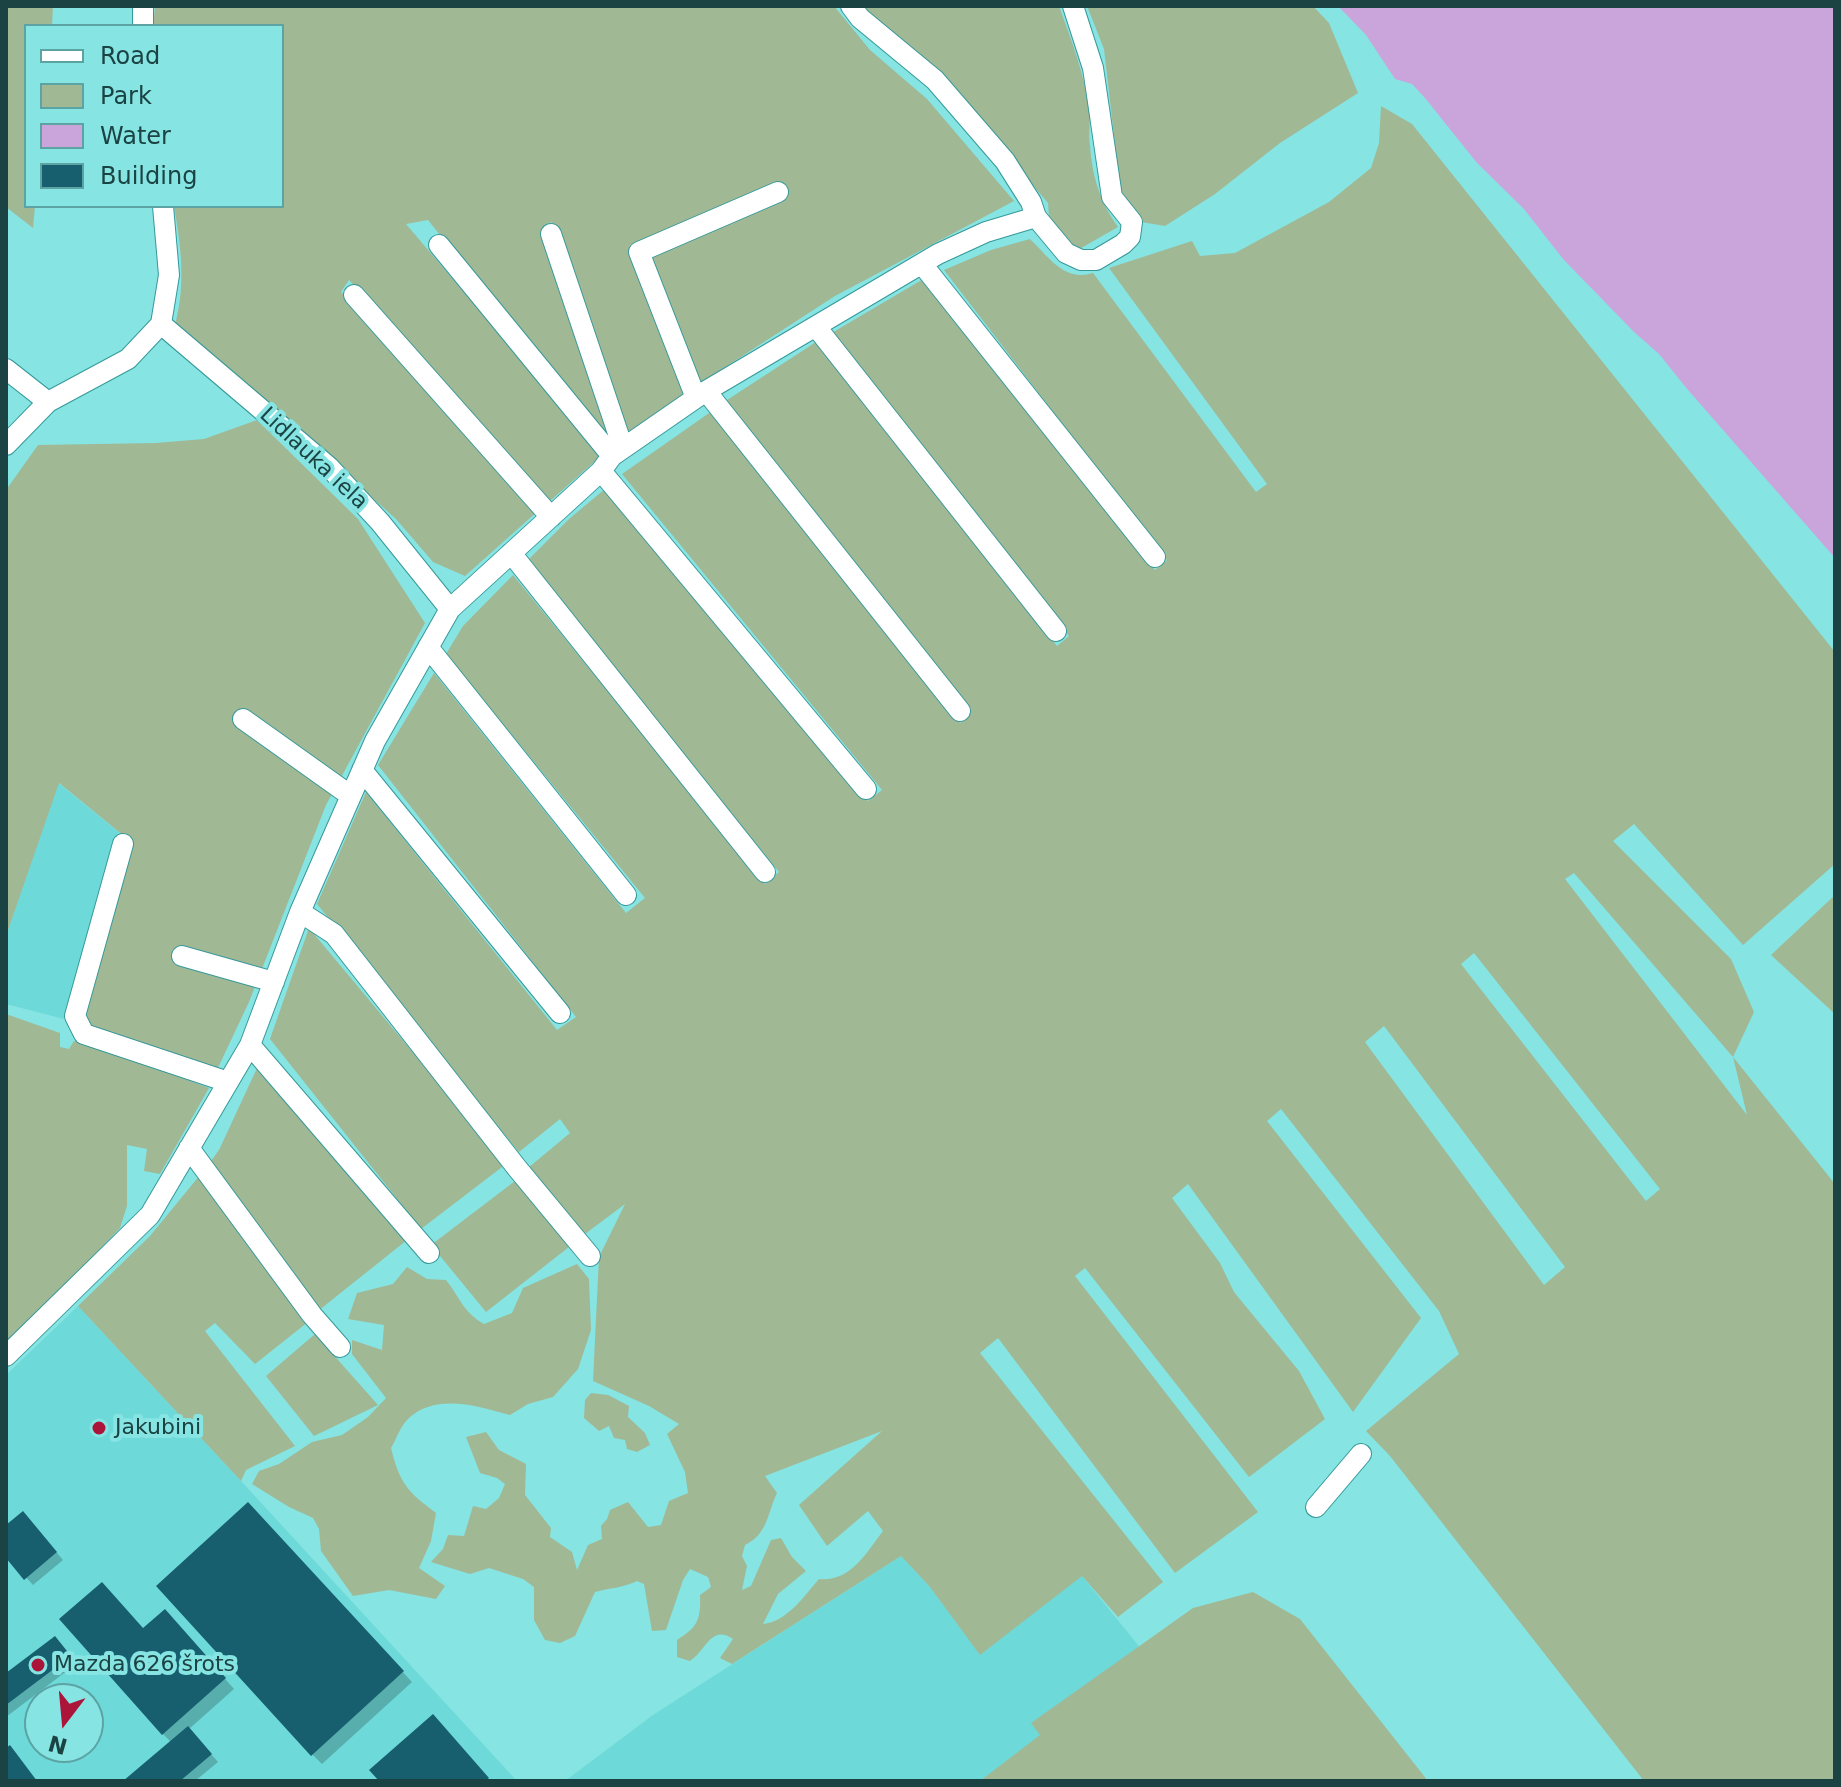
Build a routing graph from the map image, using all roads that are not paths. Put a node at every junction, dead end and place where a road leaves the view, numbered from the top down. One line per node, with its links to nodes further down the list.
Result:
1 (851, 6): 5 (street)
2 (1073, 6): 5 (street)
3 (778, 192): 13 (street)
4 (163, 208): 10 (street)
5 (1036, 217): 8 (street)
6 (551, 234): 16 (street)
7 (439, 245): 16 (street)
8 (922, 264): 11 (street); 19 (street)
9 (354, 295): 17 (street)
10 (161, 324): 14 (street); 20 (street, Lidlauka iela)
11 (817, 328): 13 (street); 21 (street)
12 (6, 369): 14 (street)
13 (701, 395): 16 (street); 23 (street)
14 (48, 402): 15 (street)
15 (6, 445)
16 (612, 458): 17 (street); 26 (street)
17 (551, 517): 18 (street)
18 (511, 553): 20 (street); 29 (street)
19 (1155, 557)
20 (450, 609): 22 (street)
21 (1056, 631)
22 (428, 647): 25 (street); 30 (street)
23 (960, 711)
24 (243, 719): 27 (street)
25 (362, 770): 27 (street); 34 (street)
26 (866, 789)
27 (351, 796): 31 (street)
28 (123, 844): 36 (street)
29 (765, 872)
30 (626, 895)
31 (300, 912): 33 (street); 39 (street)
32 (182, 956): 33 (street)
33 (274, 982): 35 (street)
34 (560, 1013)
35 (250, 1045): 36 (street); 38 (street)
36 (228, 1082): 37 (street)
37 (189, 1148): 40 (street); 41 (street)
38 (429, 1253)
39 (590, 1256)
40 (340, 1347)
41 (6, 1356)
42 (1361, 1454): 43 (street)
43 (1316, 1507)

